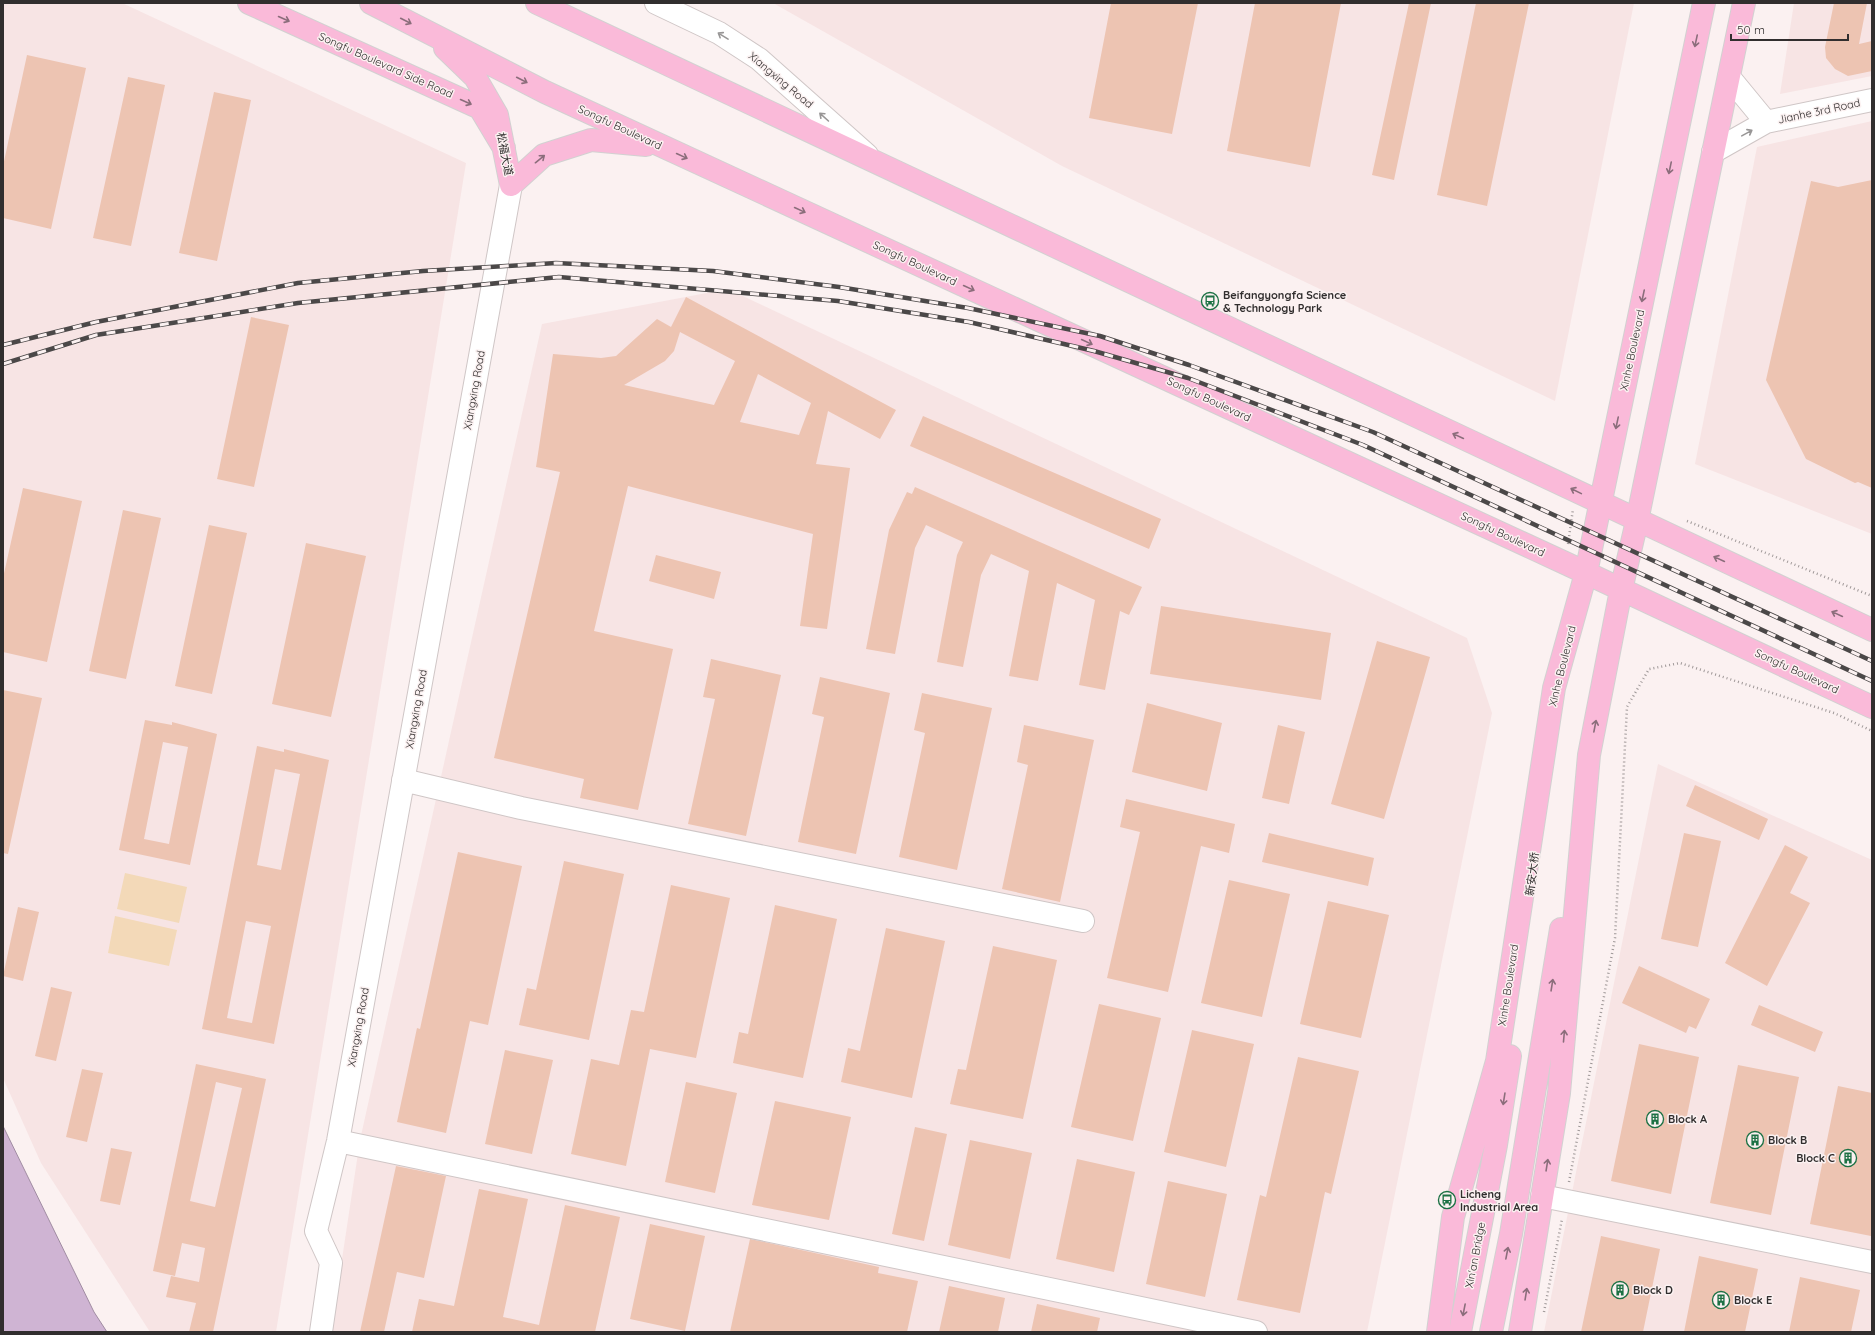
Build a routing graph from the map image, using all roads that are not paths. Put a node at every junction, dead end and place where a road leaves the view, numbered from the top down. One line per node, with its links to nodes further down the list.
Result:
1 (248, 3): 12 (main road, Songfu Boulevard Side Road, one-way to 12)
2 (371, 3): 7 (main road, 松福大道, one-way to 7)
3 (537, 3): 14 (main road)
4 (656, 3): 14 (street, Xiangxing Road, one-way to 4)
5 (1704, 3): 16 (main road, Xinhe Boulevard, one-way to 16)
6 (1744, 3): 8 (main road)
7 (430, 33): 11 (main road, Songfu Boulevard, one-way to 11); 12 (main road, 松福大道)
8 (1729, 77): 10 (street); 13 (main road)
9 (1872, 100): 10 (street, Jianhe 3rd Road)
10 (1766, 122): 13 (street, Jianhe 3rd Road, one-way to 10)
11 (661, 146): 15 (main road, 松福大道, one-way to 11); 18 (main road, Songfu Boulevard, one-way to 18)
12 (504, 148): 15 (main road, 松福大道)
13 (1713, 152): 17 (main road)
14 (874, 162): 16 (main road, one-way to 14)
15 (511, 185): 24 (street, Xiangxing Road)
16 (1600, 503): 17 (main road); 18 (main road, Xinhe Boulevard)
17 (1637, 521): 19 (main road); 20 (main road, one-way to 17)
18 (1586, 573): 19 (main road, Songfu Boulevard); 21 (main road, Xinhe Boulevard)
19 (1621, 590): 22 (main road, Songfu Boulevard); 23 (main road, one-way to 19)
20 (1872, 630)
21 (1554, 688): 26 (main road, 新安大桥); 32 (main road, Xinhe Boulevard)
22 (1872, 707)
23 (1589, 755): 28 (main road, one-way to 23); 34 (main road, one-way to 23)
24 (403, 780): 25 (street); 27 (street, Xiangxing Road)
25 (1082, 921)
26 (1510, 1061): 33 (main road, Xin'an Bridge, one-way to 33)
27 (338, 1141): 30 (street, Xiangxing Road); 31 (street)
28 (1542, 1196): 29 (street); 35 (main road, one-way to 28)
29 (1872, 1262)
30 (321, 1332)
31 (1256, 1332)
32 (1438, 1332)
33 (1460, 1332)
34 (1491, 1332)
35 (1520, 1332)

